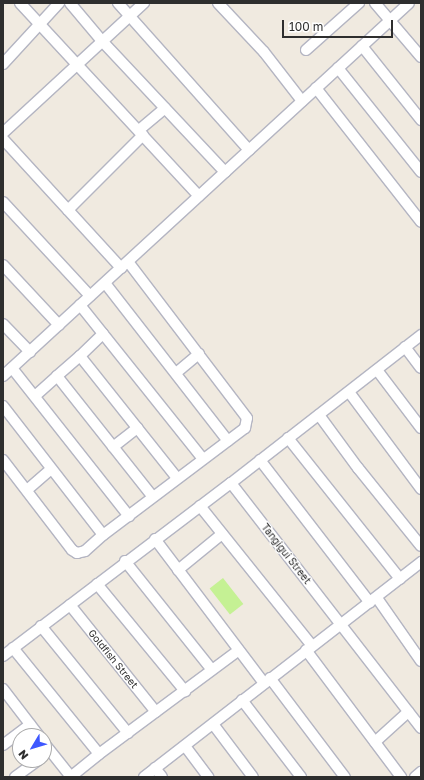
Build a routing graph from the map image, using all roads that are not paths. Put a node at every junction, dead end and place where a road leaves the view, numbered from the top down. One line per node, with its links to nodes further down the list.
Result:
1 (20, 3): 12 (street)
2 (59, 3): 12 (street)
3 (70, 3): 13 (street)
4 (118, 3): 10 (street)
5 (144, 3): 10 (street)
6 (218, 3): 21 (street)
7 (359, 3): 15 (street)
8 (375, 3): 11 (street)
9 (409, 3): 11 (street)
10 (130, 17): 13 (street); 27 (street)
11 (391, 19): 14 (street); 16 (street)
12 (40, 24): 17 (street); 18 (street)
13 (102, 41): 18 (street); 22 (street)
14 (362, 46): 19 (street); 23 (street)
15 (306, 50)
16 (421, 58)
17 (3, 64)
18 (77, 66): 24 (street); 25 (street)
19 (338, 68): 20 (street); 29 (street)
20 (316, 88): 21 (street); 33 (street)
21 (302, 101): 27 (street)
22 (165, 108): 25 (street); 28 (street)
23 (421, 120)
24 (3, 133)
25 (141, 133): 30 (street); 32 (street)
26 (3, 139): 32 (street)
27 (249, 150): 28 (street)
28 (225, 172): 30 (street)
29 (421, 172)
30 (199, 196): 35 (street)
31 (3, 202): 37 (street)
32 (68, 210): 35 (street)
33 (421, 222)
34 (3, 265): 40 (street)
35 (124, 265): 36 (street); 45 (street)
36 (105, 283): 37 (street); 50 (street)
37 (90, 296): 38 (street)
38 (80, 305): 40 (street); 41 (street)
39 (3, 324): 44 (street)
40 (59, 325): 44 (street)
41 (103, 334): 46 (street); 62 (street)
42 (421, 335): 43 (street)
43 (405, 347): 48 (street); 49 (street)
44 (30, 352): 47 (street)
45 (199, 354): 50 (street); 60 (street)
46 (80, 356): 52 (street); 57 (street)
47 (12, 368): 51 (street); 54 (street)
48 (421, 368)
49 (377, 370): 53 (street); 58 (street)
50 (176, 372): 60 (street)
51 (3, 376)
52 (57, 376): 54 (street); 61 (street)
53 (349, 392): 56 (street); 68 (street)
54 (35, 396): 72 (street)
55 (3, 406): 65 (street)
56 (319, 415): 59 (street); 76 (street)
57 (137, 428): 61 (street); 66 (street)
58 (421, 428)
59 (288, 438): 64 (street); 80 (street)
60 (228, 442): 62 (street)
61 (113, 447): 70 (street)
62 (204, 459): 66 (street)
63 (3, 460): 69 (street)
64 (260, 460): 67 (street); 82 (street)
65 (51, 469): 69 (street); 74 (street)
66 (177, 478): 70 (street)
67 (230, 483): 71 (street); 84 (street, Tangigui Street)
68 (421, 489)
69 (28, 490): 74 (street)
70 (153, 497): 72 (street)
71 (200, 506): 73 (street); 75 (street)
72 (129, 516): 74 (street)
73 (222, 534): 79 (street); 87 (street)
74 (103, 535)
75 (155, 539): 77 (street); 79 (street)
76 (421, 546)
77 (125, 561): 81 (street); 91 (street)
78 (419, 568): 80 (street)
79 (178, 570): 88 (street)
80 (400, 579): 82 (street)
81 (97, 584): 83 (street); 94 (street)
82 (374, 600): 84 (street); 90 (street)
83 (70, 605): 85 (street); 97 (street, Goldfish Street)
84 (342, 624): 87 (street); 98 (street, Tangigui Street)
85 (41, 626): 86 (street); 103 (street)
86 (13, 648): 89 (street); 107 (street)
87 (309, 648): 92 (street); 104 (street)
88 (239, 650): 91 (street); 92 (street)
89 (3, 656)
90 (421, 661)
91 (212, 670): 94 (street)
92 (267, 680): 95 (street); 119 (street)
93 (3, 689): 96 (street)
94 (185, 691): 97 (street)
95 (242, 700): 99 (street); 118 (street)
96 (6, 701): 100 (street)
97 (156, 712): 103 (street)
98 (408, 712): 102 (street, Tangigui Street); 104 (street)
99 (213, 724): 106 (street); 117 (street)
100 (30, 725): 101 (street); 105 (street)
101 (32, 728)
102 (421, 728)
103 (128, 733): 107 (street)
104 (375, 742): 120 (street)
105 (3, 745)
106 (185, 746): 110 (street); 116 (street)
107 (100, 754): 113 (street)
108 (52, 756): 113 (street)
109 (27, 768): 112 (street)
110 (155, 768): 114 (street); 115 (street)
111 (421, 772): 121 (street)
112 (15, 777)
113 (71, 777)
114 (144, 777)
115 (162, 777)
116 (208, 777)
117 (253, 777)
118 (301, 777)
119 (345, 777)
120 (402, 777)
121 (414, 777)

